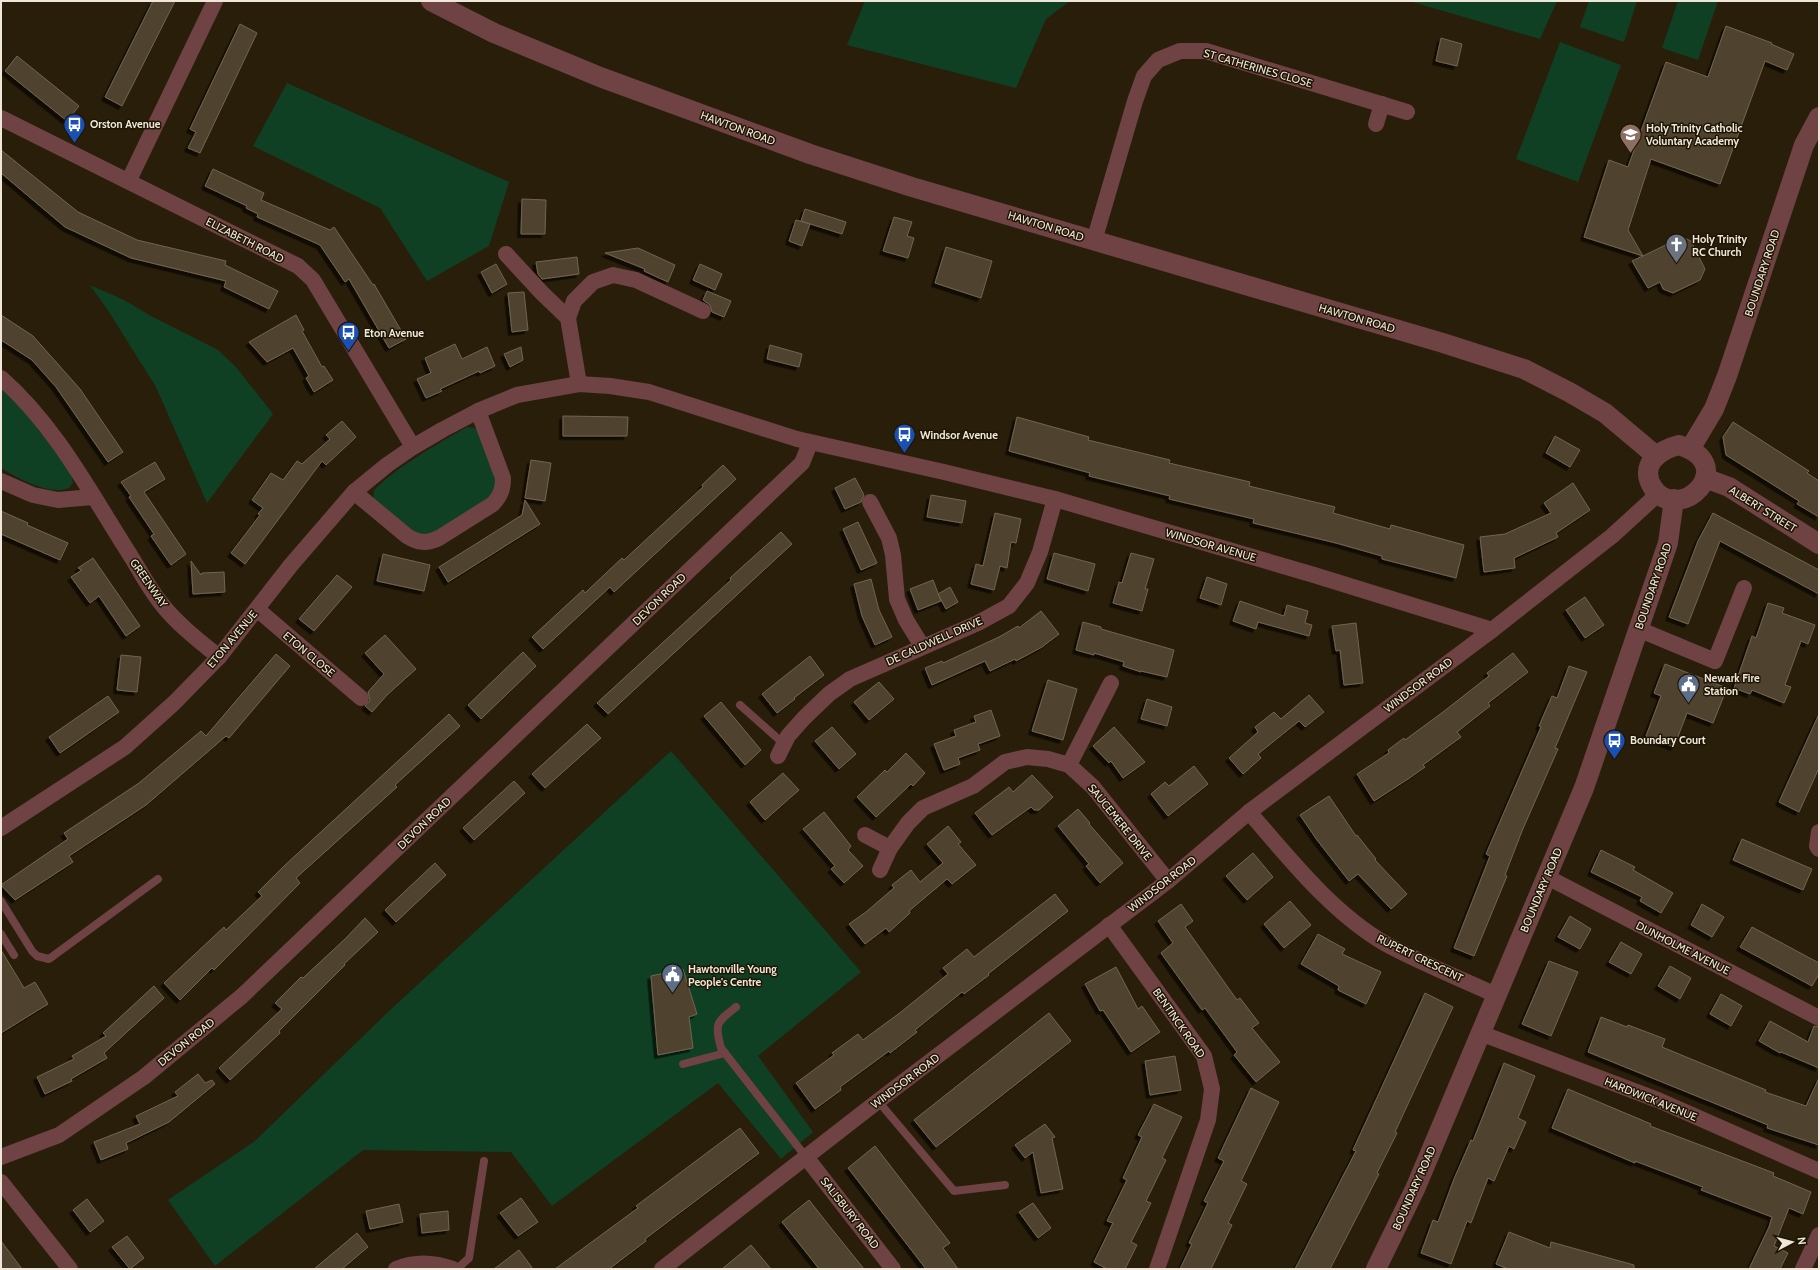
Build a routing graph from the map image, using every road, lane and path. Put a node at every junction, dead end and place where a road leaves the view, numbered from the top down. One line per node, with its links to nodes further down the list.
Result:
1 (215, 1): 8 (street)
2 (431, 1): 9 (street, HAWTON ROAD)
3 (1382, 104): 4 (street, ST CATHERINES CLOSE); 7 (street); 9 (street, ST CATHERINES CLOSE)
4 (1407, 112)
5 (1819, 117): 18 (street, BOUNDARY ROAD)
6 (1, 118): 8 (street, ELIZABETH ROAD)
7 (1376, 124)
8 (129, 180): 17 (street, ELIZABETH ROAD)
9 (1094, 241): 19 (street, HAWTON ROAD)
10 (506, 254): 12 (street)
11 (703, 311): 12 (street)
12 (568, 318): 14 (street)
13 (1, 378): 23 (street, GREENWAY)
14 (579, 384): 15 (street, ETON AVENUE); 16 (street, WINDSOR AVENUE)
15 (478, 411): 17 (street, ETON AVENUE); 22 (street)
16 (810, 443): 25 (street, WINDSOR AVENUE); 60 (street, DEVON ROAD)
17 (413, 447): 22 (street, ETON AVENUE)
18 (1690, 449): 19 (street); 20 (street)
19 (1655, 455): 24 (street)
20 (1705, 478): 24 (street); 27 (street, ALBERT STREET)
21 (1, 481): 23 (street)
22 (354, 492): 29 (street, ETON AVENUE)
23 (93, 497): 33 (street, GREENWAY)
24 (1666, 497): 30 (street, BOUNDARY ROAD); 31 (street, WINDSOR ROAD)
25 (1055, 500): 31 (street, WINDSOR AVENUE); 32 (street, DE CALDWELL DRIVE)
26 (870, 502): 32 (street)
27 (1819, 544)
28 (1744, 588): 30 (street)
29 (257, 609): 33 (street, ETON AVENUE); 35 (street, ETON CLOSE)
30 (1638, 629): 46 (street, BOUNDARY ROAD)
31 (1492, 630): 39 (street, WINDSOR ROAD)
32 (922, 646): 37 (street, DE CALDWELL DRIVE)
33 (220, 657): 40 (street, ETON AVENUE)
34 (1111, 683): 38 (street)
35 (361, 698)
36 (740, 705): 37 (lane)
37 (781, 750)
38 (1068, 765): 43 (street, SAUCEMERE DRIVE); 48 (street, SAUCEMERE DRIVE)
39 (1249, 812): 48 (street, WINDSOR ROAD); 53 (street, RUPERT CRESCENT)
40 (2, 827)
41 (1819, 832): 44 (street)
42 (864, 835): 43 (street)
43 (890, 848): 45 (street, SAUCEMERE DRIVE)
44 (1819, 849)
45 (880, 870)
46 (1547, 877): 53 (street, BOUNDARY ROAD); 55 (street, DUNHOLME AVENUE)
47 (158, 879): 49 (lane)
48 (1168, 881): 50 (street, WINDSOR ROAD)
49 (1, 902)
50 (1109, 925): 59 (street, WINDSOR ROAD); 74 (street, BENTINCK ROAD)
51 (1, 934): 52 (lane)
52 (14, 955)
53 (1496, 994): 56 (street, BOUNDARY ROAD)
54 (736, 1006): 57 (lane)
55 (1819, 1018)
56 (1480, 1033): 63 (street, HARDWICK AVENUE); 67 (street, BOUNDARY ROAD)
57 (725, 1054): 58 (lane); 61 (lane)
58 (683, 1064)
59 (878, 1101): 61 (street, WINDSOR ROAD); 65 (lane)
60 (1, 1156)
61 (806, 1157): 72 (street, WINDSOR ROAD); 73 (street, SALISBURY ROAD)
62 (484, 1161): 71 (lane)
63 (1819, 1170)
64 (1, 1182): 68 (street)
65 (1005, 1185)
66 (1819, 1234): 75 (street)
67 (1380, 1268)
68 (70, 1269)
69 (396, 1269): 70 (street)
70 (452, 1269)
71 (457, 1269)
72 (662, 1269)
73 (893, 1269)
74 (1157, 1269)
75 (1803, 1269)

